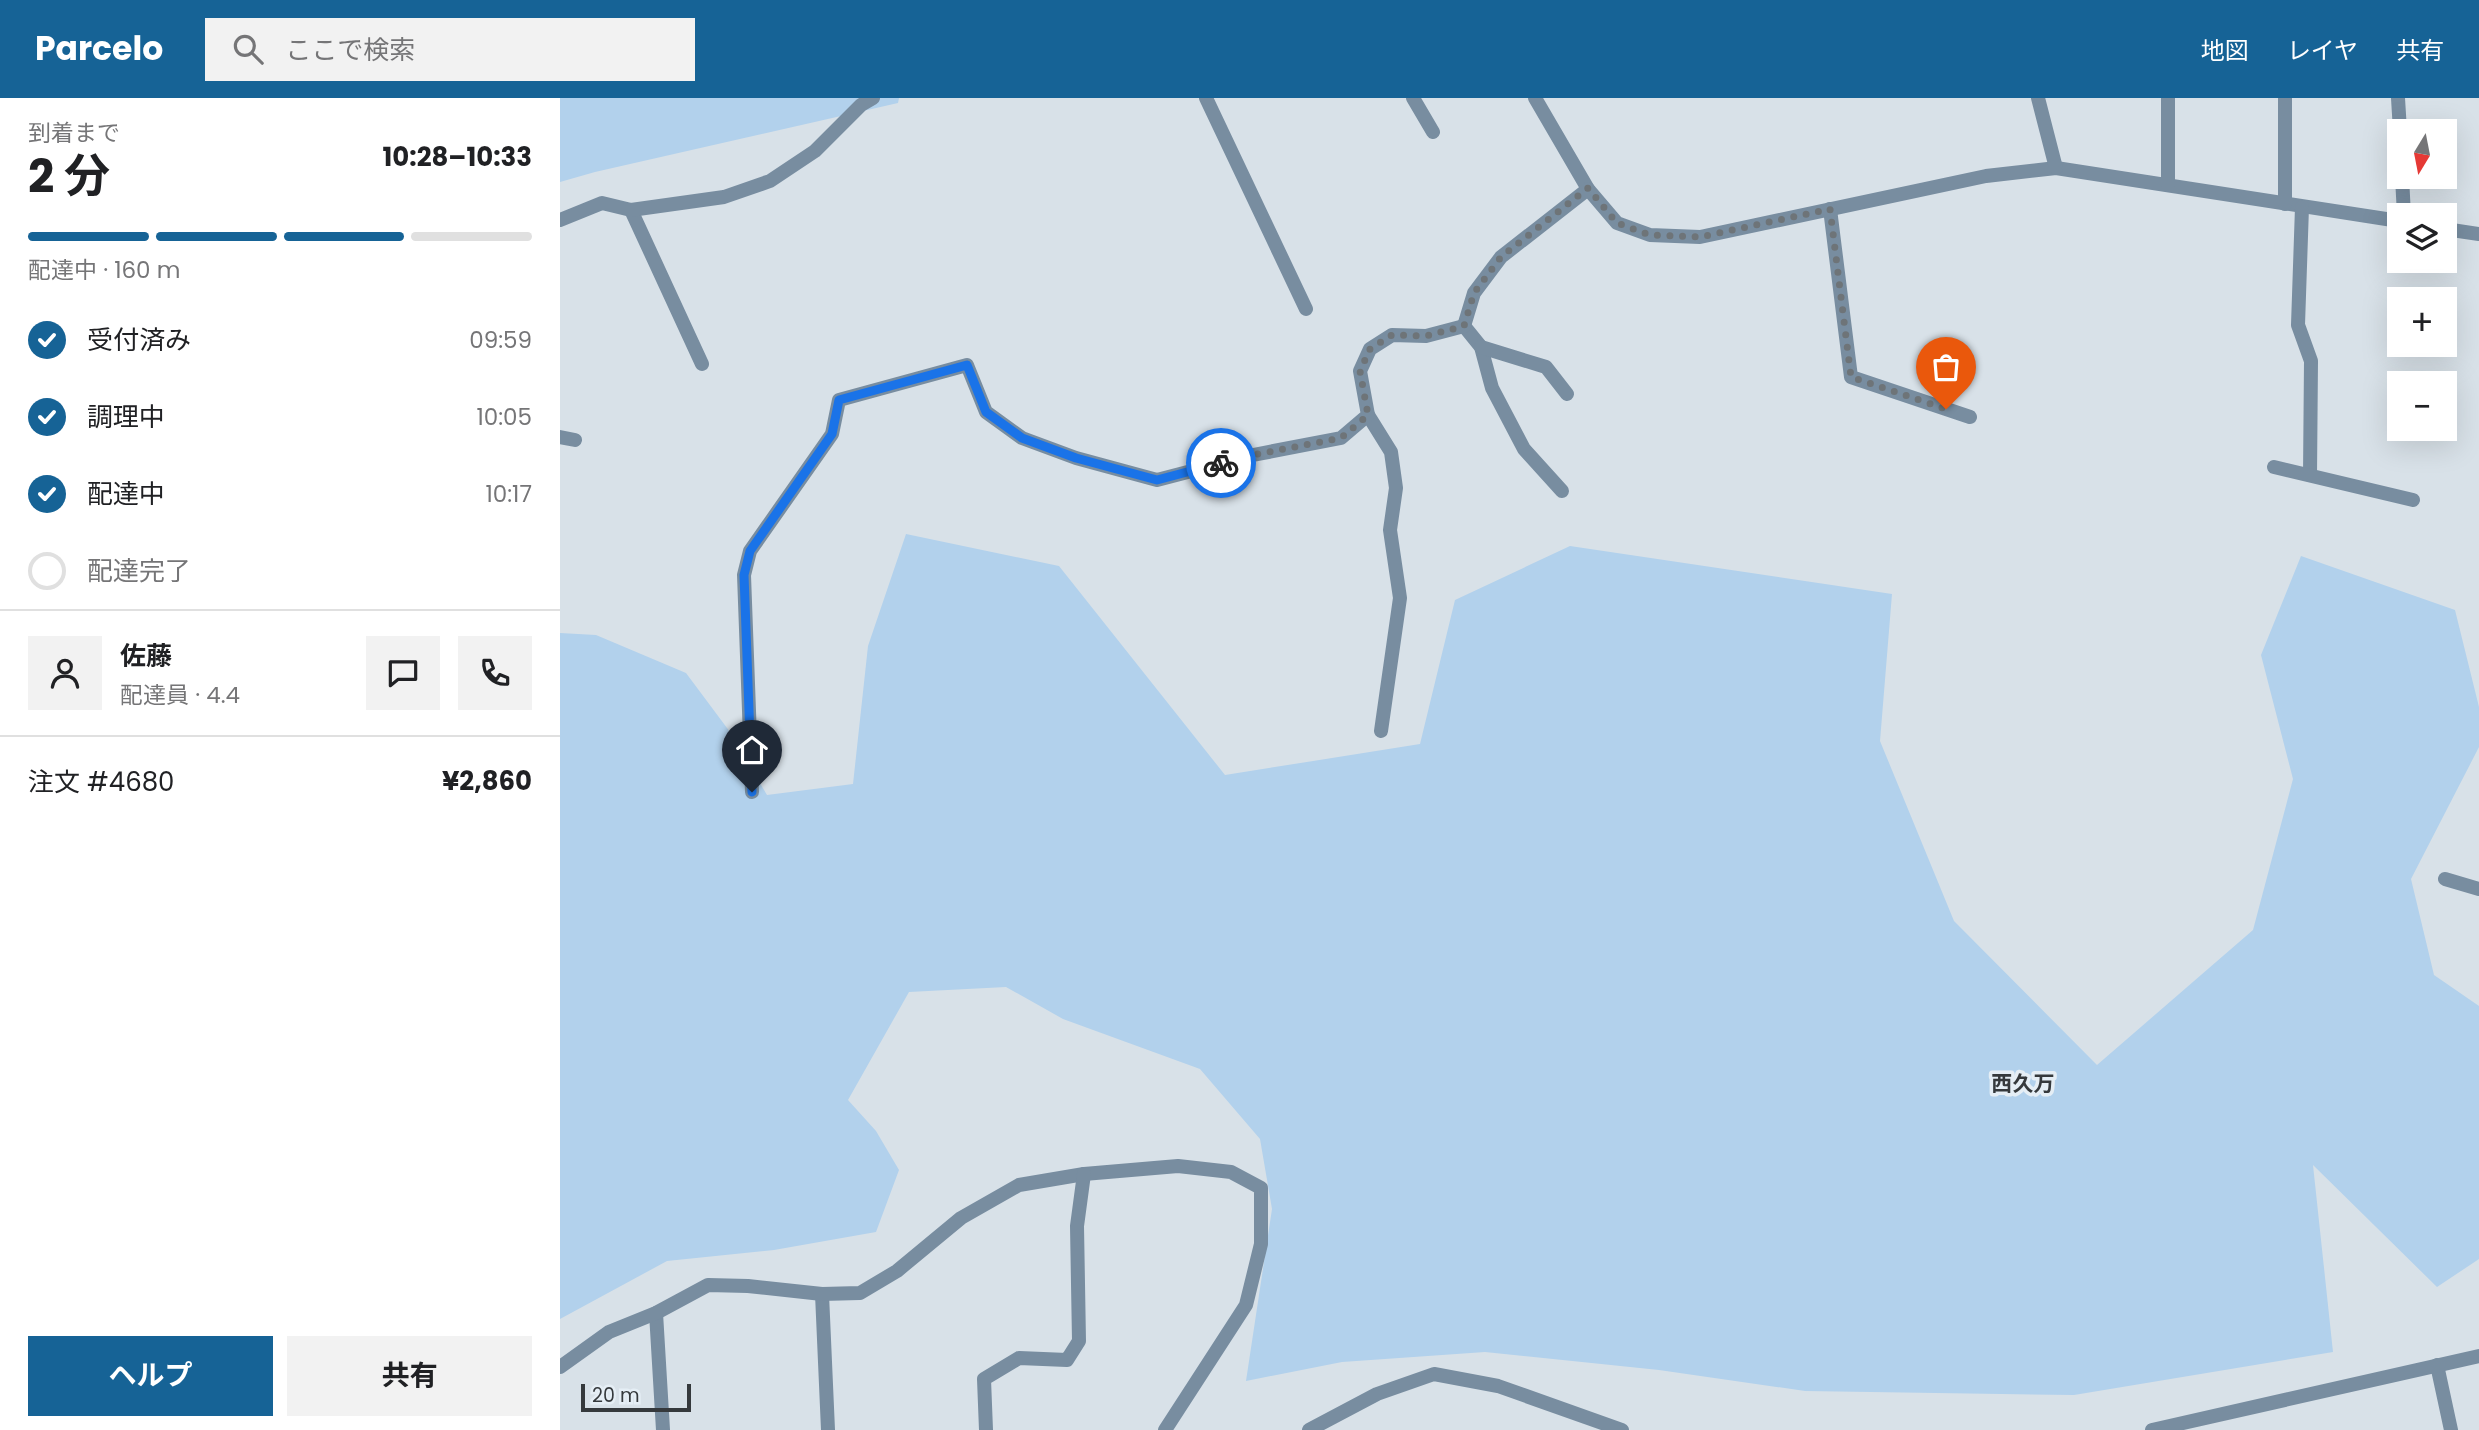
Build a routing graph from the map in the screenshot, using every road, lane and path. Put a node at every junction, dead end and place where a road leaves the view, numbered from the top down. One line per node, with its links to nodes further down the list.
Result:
1 (873, 98): 17 (street)
2 (1206, 98): 22 (street)
3 (1413, 98): 10 (street)
4 (1535, 98): 13 (street)
5 (2038, 98): 11 (street)
6 (2168, 98): 12 (street)
7 (2285, 98): 14 (street)
8 (2398, 98): 9 (street)
9 (2399, 119)
10 (1433, 132)
11 (2056, 167): 12 (street); 16 (street)
12 (2168, 185): 14 (street)
13 (1588, 188): 16 (street); 23 (street)
14 (2285, 204): 15 (street)
15 (2302, 207): 18 (street); 32 (street)
16 (1830, 209): 28 (street)
17 (631, 210): 19 (street); 25 (street)
18 (2387, 219)
19 (560, 220)
20 (2457, 231): 21 (street)
21 (2479, 234)
22 (1306, 309)
23 (1464, 326): 24 (street); 27 (street)
24 (1480, 347): 26 (street); 33 (street)
25 (702, 364)
26 (1567, 394)
27 (1368, 415): 35 (street); 36 (street)
28 (1970, 417)
29 (560, 437): 30 (street)
30 (575, 440)
31 (2274, 467): 32 (street)
32 (2311, 475): 34 (street)
33 (1562, 491)
34 (2413, 500)
35 (1381, 730)
36 (752, 792)
37 (2445, 879): 38 (street)
38 (2479, 889)
39 (1084, 1174): 40 (street); 48 (street); 49 (street)
40 (822, 1294): 41 (street); 47 (street)
41 (656, 1313): 44 (street); 46 (street)
42 (2479, 1356): 43 (street)
43 (2437, 1365): 45 (street); 52 (street)
44 (560, 1367)
45 (2159, 1429)
46 (663, 1430)
47 (828, 1430)
48 (986, 1430)
49 (1165, 1430)
50 (1309, 1430): 51 (street)
51 (1622, 1430)
52 (2451, 1430)

